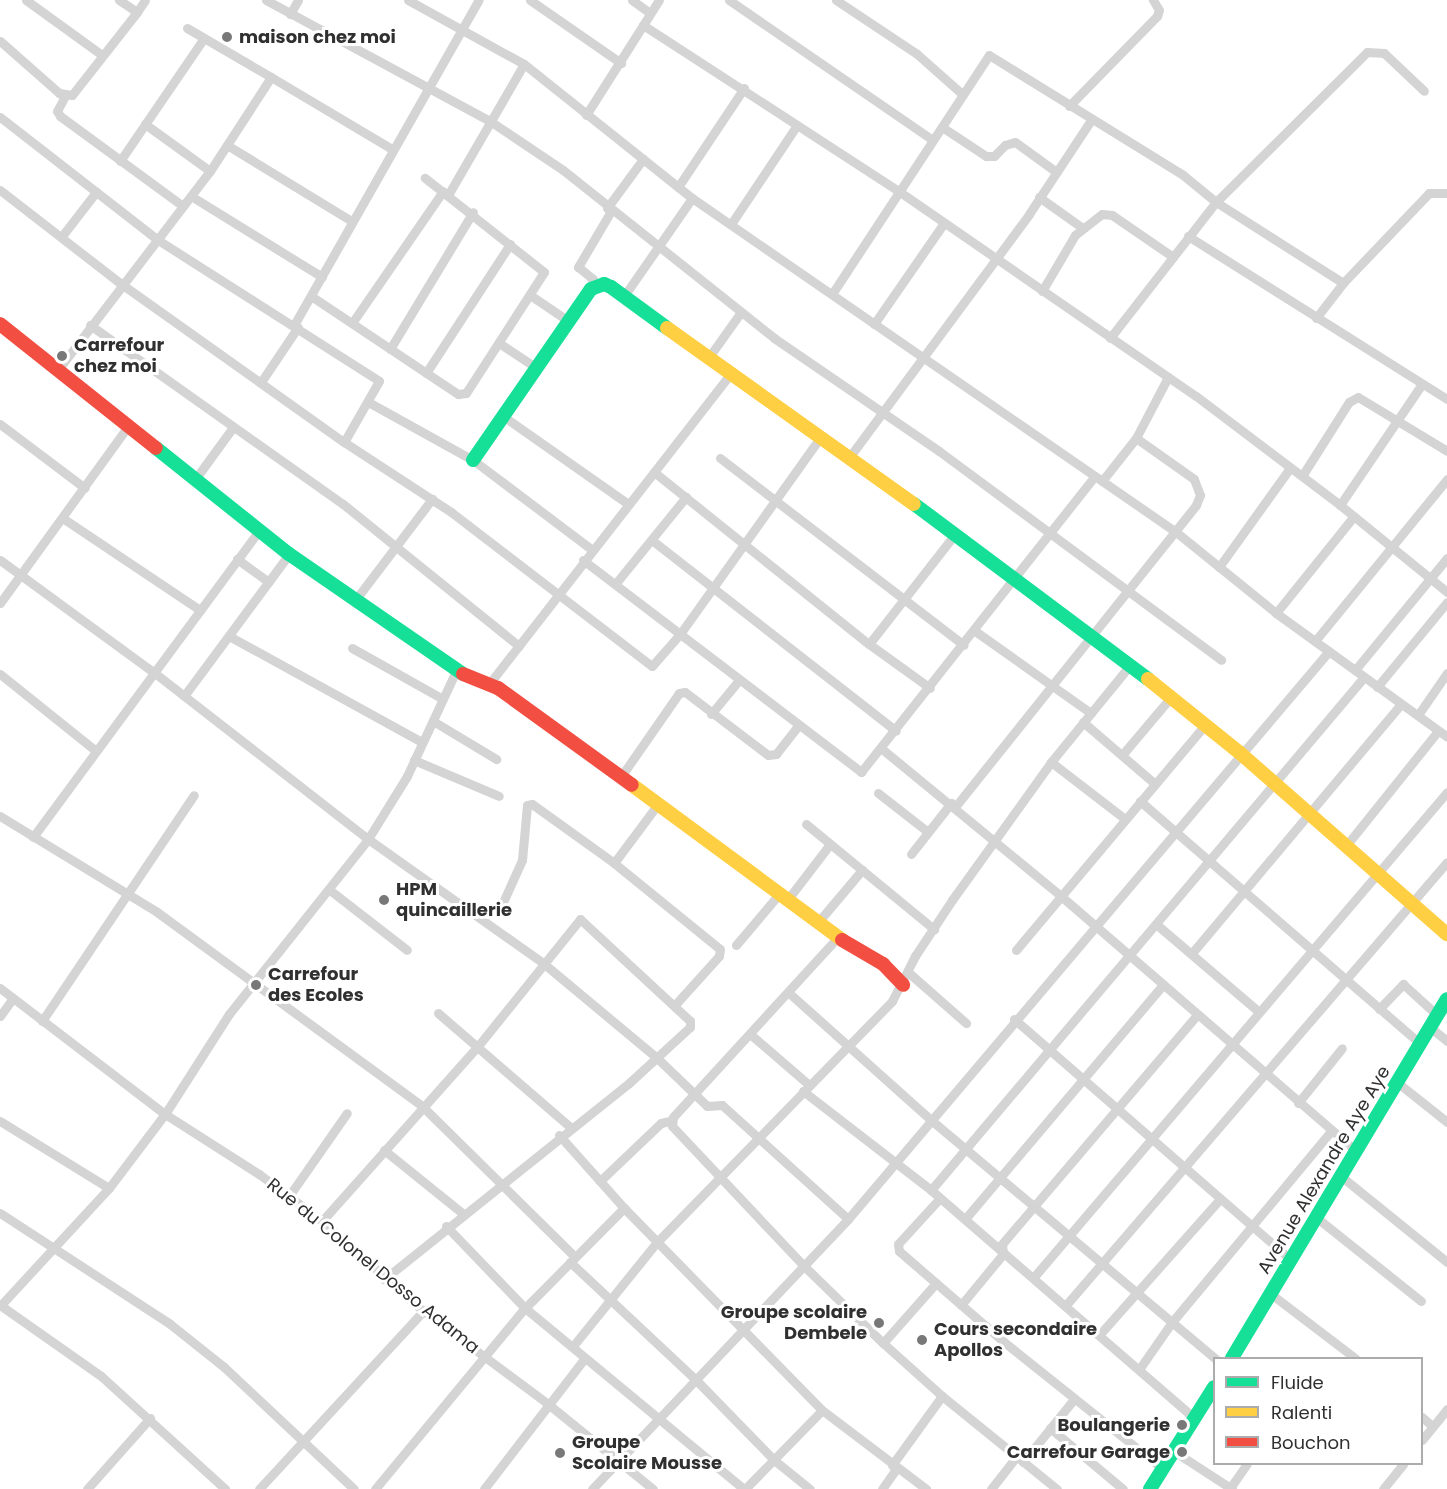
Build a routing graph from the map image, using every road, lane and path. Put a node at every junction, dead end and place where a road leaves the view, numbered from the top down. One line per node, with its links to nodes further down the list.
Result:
1 (26, 0): 22 (street)
2 (119, 0): 14 (street)
3 (145, 0): 14 (street)
4 (266, 0): 16 (street)
5 (298, 0): 16 (street)
6 (408, 0): 19 (street)
7 (479, 0): 19 (street)
8 (530, 0): 23 (street)
9 (632, 0): 15 (street)
10 (659, 0): 15 (street)
11 (729, 0): 39 (street)
12 (836, 0): 29 (street)
13 (1153, 0): 31 (street)
14 (137, 12): 22 (street)
15 (650, 13): 17 (street)
16 (290, 14): 26 (street)
17 (643, 25): 23 (street); 27 (street)
18 (187, 28): 20 (street)
19 (462, 31): 24 (street); 26 (street)
20 (204, 38): 25 (street); 36 (street)
21 (0, 41): 30 (street)
22 (102, 55): 30 (street)
23 (621, 63): 32 (street)
24 (524, 64): 32 (street); 35 (street)
25 (271, 77): 40 (street); 41 (street)
26 (427, 88): 35 (street); 41 (street)
27 (744, 88): 37 (street); 47 (street)
28 (1424, 91): 56 (street)
29 (961, 93): 31 (street); 38 (street)
30 (65, 96): 43 (street)
31 (1069, 106): 34 (street)
32 (586, 115): 42 (street)
33 (0, 117): 49 (street)
34 (1091, 120): 45 (street); 56 (street)
35 (489, 121): 51 (street); 58 (street)
36 (145, 124): 43 (street); 44 (street)
37 (797, 125): 50 (street); 62 (street)
38 (942, 127): 39 (street); 45 (street)
39 (933, 140): 50 (street)
40 (227, 145): 44 (street); 60 (street)
41 (392, 149): 60 (street)
42 (643, 159): 47 (street); 58 (street)
43 (120, 161): 57 (street)
44 (210, 171): 53 (street)
45 (1055, 171): 54 (street)
46 (425, 178): 51 (street)
47 (678, 187): 55 (street)
48 (0, 190): 64 (street)
49 (96, 192): 64 (street); 66 (street)
50 (900, 192): 61 (street); 76 (street)
51 (445, 193): 59 (street); 83 (street)
52 (1447, 193): 73 (street)
53 (191, 196): 57 (street); 71 (street)
54 (1040, 197): 63 (street); 70 (street)
55 (692, 198): 62 (street); 68 (street)
56 (1216, 202): 65 (street); 73 (street)
57 (183, 206): 66 (street)
58 (609, 209): 68 (street); 74 (street)
59 (473, 212): 67 (street); 90 (street)
60 (350, 220): 71 (street)
61 (944, 223): 70 (street); 85 (street)
62 (731, 224): 76 (street)
63 (1081, 227): 69 (street); 75 (street)
64 (62, 236): 72 (street)
65 (1188, 236): 69 (street); 81 (street)
66 (158, 240): 72 (street); 87 (street)
67 (510, 244): 77 (street); 95 (street)
68 (659, 248): 79 (street); 80 (street)
69 (1173, 257): 88 (street)
70 (994, 258): 75 (street); 92 (street)
71 (322, 278): 78 (street)
72 (120, 283): 86 (street); 98 (street)
73 (1343, 283): 81 (street)
74 (591, 289): 79 (street); 82 (street)
75 (1041, 291): 88 (street)
76 (832, 294): 85 (street)
77 (530, 295): 82 (street); 89 (street)
78 (311, 296): 83 (street); 87 (street)
79 (624, 296): 91 (street)
80 (741, 312): 91 (street); 102 (street)
81 (1316, 318): 99 (street)
82 (567, 320): 93 (street)
83 (352, 323): 90 (street)
84 (0, 324): 94 (street)
85 (874, 324): 92 (street)
86 (90, 325): 94 (street); 107 (street)
87 (296, 326): 98 (street); 101 (street)
88 (1110, 338): 97 (street)
89 (499, 343): 93 (street); 95 (street)
90 (390, 349): 95 (street)
91 (709, 357): 96 (street)
92 (922, 357): 102 (street); 119 (street)
93 (535, 367): 103 (street)
94 (57, 371): 106 (street)
95 (426, 373)
96 (731, 373): 109 (street); 116 (street)
97 (1168, 377): 108 (street); 115 (street)
98 (261, 382): 110 (street)
99 (1422, 384): 100 (street); 104 (street)
100 (1447, 399)
101 (370, 403): 110 (street); 114 (street)
102 (882, 413): 113 (street); 131 (street)
103 (502, 416): 114 (street); 125 (street)
104 (1399, 420): 111 (street); 117 (street); 126 (street)
105 (0, 424): 121 (street)
106 (128, 426): 118 (street); 121 (street)
107 (233, 427): 118 (street); 135 (street)
108 (1136, 438): 119 (street); 130 (street)
109 (819, 439): 113 (street); 124 (street)
110 (344, 442): 123 (street)
111 (1447, 451)
112 (720, 458): 124 (street)
113 (848, 459): 132 (street)
114 (472, 460): 137 (street)
115 (1290, 468): 117 (street); 143 (street)
116 (654, 472): 122 (street); 125 (street)
117 (1302, 476): 126 (street)
118 (196, 478): 129 (street)
119 (1098, 479): 130 (street); 131 (street)
120 (1447, 479): 136 (street)
121 (85, 488): 128 (street)
122 (686, 497): 133 (street); 134 (street)
123 (432, 499): 135 (street); 151 (street)
124 (774, 501): 134 (street); 153 (street)
125 (628, 504): 137 (street)
126 (1340, 505): 127 (street)
127 (1353, 516): 136 (street); 158 (street)
128 (64, 519): 144 (street); 157 (street)
129 (260, 529): 138 (street); 140 (street)
130 (1176, 532): 143 (street); 150 (street)
131 (1052, 533): 146 (street); 150 (street)
132 (955, 534): 146 (street); 153 (street)
133 (653, 541): 148 (street); 149 (street)
134 (744, 542): 149 (street); 164 (street)
135 (397, 545): 154 (street); 166 (street)
136 (1391, 545): 145 (street); 163 (street)
137 (591, 549): 142 (street)
138 (290, 554): 147 (street); 154 (street)
139 (1447, 558): 145 (street)
140 (237, 559): 147 (street); 157 (street)
141 (0, 560): 144 (street)
142 (583, 560): 148 (street); 151 (street)
143 (1219, 567): 158 (street)
144 (22, 575): 156 (street); 175 (street)
145 (1431, 578): 152 (street); 171 (street)
146 (1015, 579): 159 (street); 161 (street)
147 (269, 582): 162 (street)
148 (616, 583): 160 (street)
149 (711, 590): 160 (street); 193 (street)
150 (1130, 591): 161 (street); 169 (street)
151 (558, 592): 160 (street); 166 (street)
152 (1447, 592)
153 (904, 598): 164 (street); 165 (street)
154 (356, 600): 172 (street)
155 (1447, 602): 180 (street)
156 (0, 603)
157 (200, 610): 175 (street)
158 (1276, 613): 163 (street)
159 (975, 631): 165 (street); 179 (street)
160 (680, 634): 177 (street)
161 (1090, 635): 170 (street); 179 (street)
162 (229, 636): 182 (street); 196 (street)
163 (1315, 641): 168 (street)
164 (869, 644): 181 (street)
165 (964, 645): 181 (street)
166 (519, 646): 178 (street)
167 (352, 648): 184 (street)
168 (1329, 651): 171 (street); 199 (street)
169 (1221, 660)
170 (1130, 665): 183 (street); 186 (street)
171 (1355, 670): 176 (street)
172 (456, 671): 178 (street); 184 (street)
173 (1447, 673): 188 (street)
174 (0, 674): 198 (street)
175 (156, 674): 182 (street); 198 (street)
176 (1364, 677): 180 (street); 206 (street)
177 (739, 680): 187 (street); 192 (street)
178 (489, 684): 204 (street)
179 (1053, 684): 186 (street); 213 (street)
180 (1377, 687): 185 (street)
181 (930, 688): 193 (street)
182 (184, 696): 221 (street)
183 (1171, 697): 191 (street); 200 (street)
184 (443, 699): 189 (street)
185 (1401, 704): 188 (street); 214 (street)
186 (1091, 713): 190 (street)
187 (711, 714): 192 (street); 204 (street)
188 (1418, 715): 194 (street)
189 (433, 721): 196 (street); 201 (street)
190 (1083, 722): 200 (street); 203 (street)
191 (1205, 725): 199 (street); 205 (street)
192 (797, 727): 197 (street)
193 (896, 731): 197 (street)
194 (1438, 731): 195 (street); 224 (street)
195 (1447, 737)
196 (422, 742): 202 (street)
197 (882, 749): 213 (street)
198 (96, 751): 220 (street)
199 (1240, 753): 206 (street); 219 (street)
200 (1122, 755): 205 (street)
201 (496, 759)
202 (414, 760): 210 (street); 221 (street)
203 (1051, 762): 216 (street); 222 (street)
204 (620, 778): 212 (street)
205 (1155, 784): 211 (street)
206 (1275, 784): 214 (street); 226 (street)
207 (1447, 792): 230 (street)
208 (878, 793): 218 (street)
209 (194, 795): 233 (street)
210 (499, 796)
211 (1140, 801): 216 (street); 219 (street)
212 (658, 804): 228 (street); 234 (street)
213 (953, 805): 218 (street); 222 (street)
214 (1309, 815): 224 (street); 232 (street)
215 (0, 816): 220 (street)
216 (1125, 819): 235 (street)
217 (806, 824): 223 (street)
218 (928, 832): 225 (street)
219 (1178, 833): 226 (street); 240 (street)
220 (33, 837): 233 (street)
221 (368, 839): 231 (street); 250 (street)
222 (994, 841): 235 (street); 241 (street)
223 (830, 844): 229 (street); 234 (street)
224 (1345, 847): 230 (street)
225 (910, 854)
226 (1209, 860): 232 (street); 239 (street)
227 (1447, 862): 237 (street)
228 (614, 863): 236 (street); 259 (street)
229 (862, 870): 238 (street); 241 (street)
230 (1374, 874): 237 (street); 247 (street)
231 (331, 891): 245 (street); 253 (street)
232 (1243, 891): 247 (street); 248 (street)
233 (127, 896): 253 (street); 266 (street)
234 (784, 896): 238 (street); 244 (street)
235 (1062, 897): 240 (street); 246 (street)
236 (504, 900)
237 (1411, 905): 242 (street); 252 (street)
238 (819, 921): 243 (street)
239 (1156, 924): 248 (street); 249 (street)
240 (1095, 927): 249 (street); 265 (street)
241 (934, 929): 251 (street)
242 (1447, 934)
243 (838, 937): 251 (street); 256 (street)
244 (736, 945)
245 (407, 950)
246 (1016, 950)
247 (1311, 950): 252 (street); 261 (street)
248 (1192, 953): 261 (street)
249 (1130, 956): 254 (street); 276 (street)
250 (543, 963): 259 (street); 274 (street); 277 (street)
251 (906, 979): 268 (street); 273 (street)
252 (1344, 980): 260 (street); 278 (street)
253 (255, 983): 284 (street); 287 (street)
254 (1163, 985): 263 (street); 279 (street)
255 (0, 988): 257 (street, Rue du Colonel Dosso Adama)
256 (789, 993): 269 (street); 273 (street)
257 (13, 998): 264 (street); 266 (street, Rue du Colonel Dosso Adama)
258 (1447, 999): 267 (street, Avenue Alexandre Aye Aye)
259 (674, 1006): 277 (street)
260 (1379, 1009): 267 (street); 272 (street)
261 (1258, 1011): 271 (street)
262 (438, 1012): 274 (street)
263 (1197, 1015): 271 (street); 285 (street)
264 (0, 1016)
265 (1014, 1019): 276 (street); 288 (street)
266 (42, 1021): 287 (street, Rue du Colonel Dosso Adama)
267 (1435, 1022): 270 (street); 272 (street, Avenue Alexandre Aye Aye)
268 (966, 1023)
269 (750, 1034): 281 (street); 282 (street)
270 (1447, 1041)
271 (1230, 1044): 278 (street); 295 (street)
272 (1421, 1044): 280 (street, Avenue Alexandre Aye Aye)
273 (846, 1045): 281 (street); 288 (street)
274 (478, 1046): 284 (street); 292 (street)
275 (1342, 1048): 283 (street)
276 (1050, 1052): 279 (street); 297 (street)
277 (657, 1058): 282 (street); 292 (street)
278 (1263, 1075): 283 (street); 301 (street)
279 (1083, 1080): 285 (street); 302 (street)
280 (1398, 1083): 291 (street); 299 (street, Avenue Alexandre Aye Aye)
281 (806, 1088): 296 (street); 300 (street)
282 (697, 1094): 290 (street); 296 (street)
283 (1298, 1103): 293 (street)
284 (422, 1106): 298 (street); 306 (street)
285 (1116, 1109): 295 (street); 312 (street)
286 (347, 1113): 309 (street)
287 (165, 1114): 307 (street); 309 (street, Rue du Colonel Dosso Adama)
288 (931, 1120): 297 (street); 300 (street)
289 (0, 1121): 307 (street)
290 (670, 1121): 304 (street); 305 (street)
291 (1447, 1122)
292 (570, 1126): 294 (street)
293 (1331, 1131): 299 (street); 321 (street)
294 (559, 1135): 305 (street); 306 (street)
295 (1150, 1138): 301 (street); 322 (street)
296 (760, 1139): 304 (street); 317 (street)
297 (967, 1148): 302 (street); 308 (street)
298 (384, 1150): 315 (street); 319 (street)
299 (1357, 1152): 303 (street, Avenue Alexandre Aye Aye)
300 (894, 1163): 308 (street); 317 (street)
301 (1184, 1168): 311 (street); 328 (street)
302 (999, 1175): 312 (street); 318 (street)
303 (1342, 1178): 316 (street, Avenue Alexandre Aye Aye); 329 (street)
304 (720, 1180): 323 (street); 330 (street)
305 (600, 1181): 313 (street)
306 (502, 1183): 315 (street); 326 (street)
307 (109, 1188): 324 (street)
308 (931, 1190): 310 (street)
309 (289, 1196): 319 (street, Rue du Colonel Dosso Adama)
310 (940, 1198): 318 (street); 333 (street)
311 (1220, 1199): 321 (street); 334 (street)
312 (1035, 1205): 322 (street); 325 (street)
313 (624, 1208): 323 (street); 326 (street)
314 (0, 1213): 324 (street)
315 (462, 1213): 320 (street)
316 (1317, 1218): 327 (street, Avenue Alexandre Aye Aye); 337 (street)
317 (848, 1219): 330 (street)
318 (965, 1219): 325 (street)
319 (322, 1221): 332 (street, Rue du Colonel Dosso Adama)
320 (446, 1227): 332 (street); 341 (street)
321 (1254, 1227): 327 (street); 343 (street)
322 (1070, 1234): 328 (street); 331 (street)
323 (657, 1242): 336 (street); 344 (street)
324 (55, 1247): 338 (street); 368 (street)
325 (1003, 1254): 331 (street); 339 (street)
326 (573, 1259): 336 (street); 341 (street)
327 (1291, 1260): 335 (street, Avenue Alexandre Aye Aye)
328 (1102, 1262): 334 (street); 340 (street)
329 (1447, 1262)
330 (803, 1265): 344 (street); 346 (street)
331 (1033, 1278): 340 (street)
332 (384, 1279): 342 (street, Rue du Colonel Dosso Adama)
333 (936, 1283): 339 (street); 346 (street)
334 (1137, 1291): 343 (street); 345 (street)
335 (1271, 1294): 350 (street, Avenue Alexandre Aye Aye); 351 (street)
336 (610, 1300): 347 (street); 354 (street)
337 (1421, 1301)
338 (0, 1305): 361 (street)
339 (961, 1305): 357 (street)
340 (1066, 1305): 345 (street)
341 (525, 1308): 347 (street); 348 (street)
342 (423, 1311): 348 (street, Rue du Colonel Dosso Adama); 368 (street)
343 (1172, 1322): 349 (street); 353 (street)
344 (741, 1329): 354 (street); 360 (street)
345 (1100, 1334): 353 (street)
346 (884, 1343): 356 (street)
347 (573, 1346): 352 (street)
348 (484, 1356): 358 (street, Rue du Colonel Dosso Adama); 383 (street)
349 (1213, 1357)
350 (1233, 1357)
351 (1352, 1357)
352 (585, 1358): 358 (street); 363 (street)
353 (1140, 1368): 364 (street)
354 (696, 1380): 363 (street); 371 (street)
355 (1213, 1390): 364 (street)
356 (942, 1396): 370 (street); 375 (street)
357 (1074, 1399): 366 (street); 376 (street)
358 (548, 1404): 372 (street, Rue du Colonel Dosso Adama); 384 (street)
359 (1447, 1409): 365 (street)
360 (822, 1410): 371 (street); 375 (street)
361 (150, 1418): 379 (street); 380 (street)
362 (1423, 1418): 365 (street)
363 (659, 1419): 372 (street); 387 (street)
364 (1195, 1419): 369 (street)
365 (1432, 1426): 367 (street)
366 (1050, 1428): 370 (street); 393 (street)
367 (1423, 1439)
368 (303, 1443): 381 (street); 382 (street)
369 (1175, 1452): 376 (street); 377 (street)
370 (1019, 1459): 391 (street); 392 (street)
371 (774, 1460): 387 (street); 388 (street)
372 (620, 1461): 385 (street); 386 (street, Rue du Colonel Dosso Adama)
373 (1246, 1465): 377 (street)
374 (1402, 1465): 378 (street)
375 (894, 1467): 389 (street); 390 (street)
376 (1163, 1468): 394 (street)
377 (1231, 1488)
378 (1387, 1488)
379 (87, 1489)
380 (225, 1489)
381 (260, 1489)
382 (354, 1489)
383 (375, 1489)
384 (484, 1489)
385 (592, 1489)
386 (653, 1489)
387 (744, 1489)
388 (810, 1489)
389 (882, 1489)
390 (926, 1489)
391 (991, 1489)
392 (1057, 1489)
393 (1123, 1489)
394 (1150, 1489)

